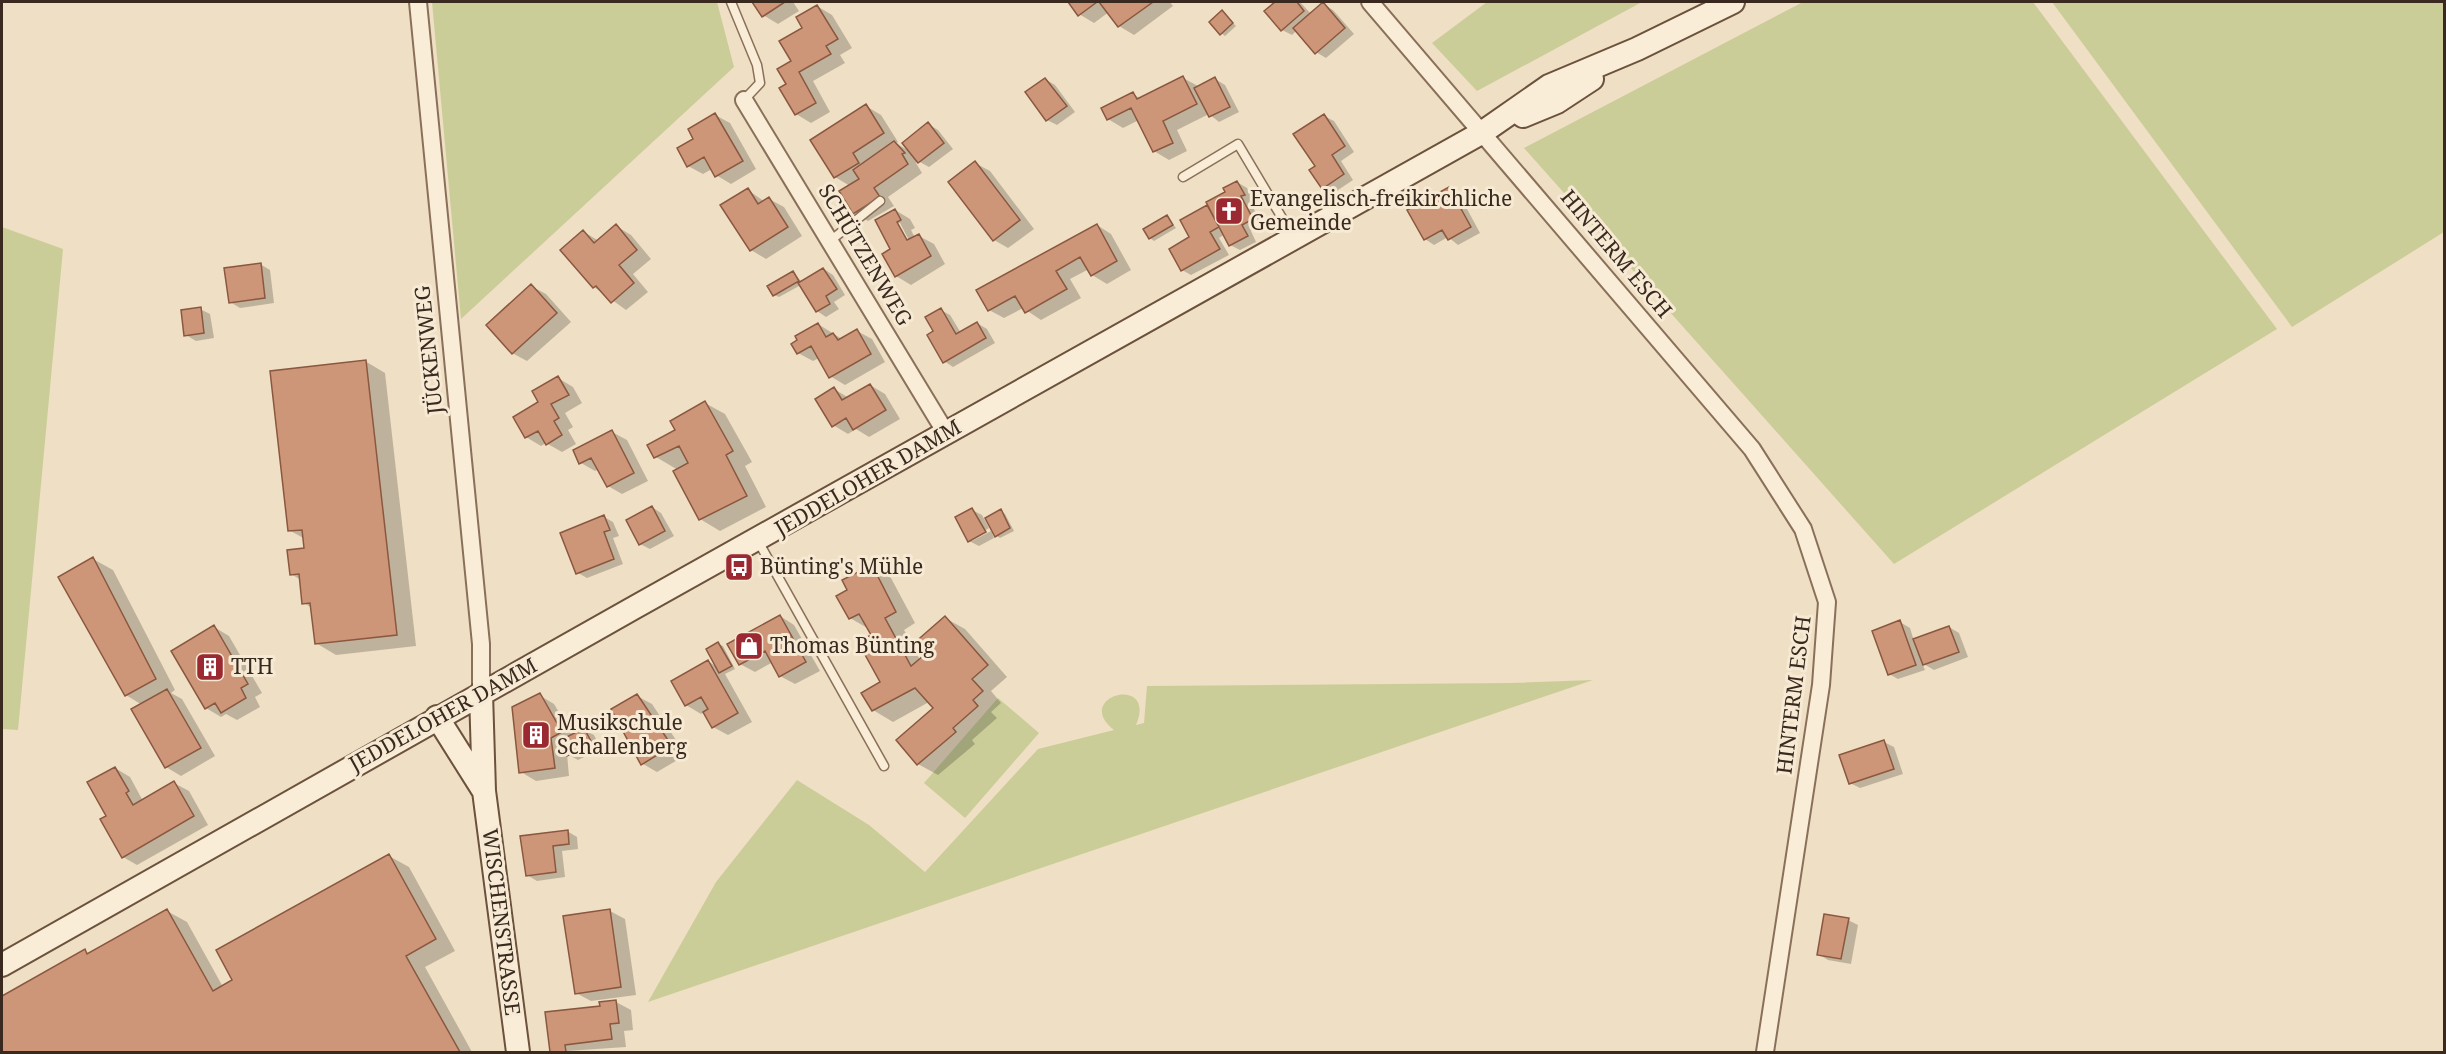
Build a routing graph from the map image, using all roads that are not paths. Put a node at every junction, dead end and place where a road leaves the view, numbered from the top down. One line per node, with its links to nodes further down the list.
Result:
1 (418, 2): 13 (street, JÜCKENWEG)
2 (732, 2): 5 (lane)
3 (1370, 2): 6 (street, HINTERM ESCH)
4 (1733, 2): 6 (main road, JEDDELOHER DAMM)
5 (744, 100): 10 (street, SCHÜTZENWEG)
6 (1483, 132): 9 (main road, JEDDELOHER DAMM); 19 (street, HINTERM ESCH)
7 (1183, 177): 9 (lane)
8 (879, 201): 10 (lane)
9 (1295, 238): 11 (main road, JEDDELOHER DAMM)
10 (830, 241): 11 (street, SCHÜTZENWEG)
11 (946, 433): 12 (main road, JEDDELOHER DAMM)
12 (758, 540): 13 (main road, JEDDELOHER DAMM); 15 (lane)
13 (481, 693): 14 (main road, JEDDELOHER DAMM); 16 (main road, WISCHENSTRASSE)
14 (437, 717): 16 (main road, WISCHENSTRASSE); 17 (main road, JEDDELOHER DAMM)
15 (884, 766)
16 (484, 791): 18 (main road, WISCHENSTRASSE)
17 (2, 965)
18 (518, 1053)
19 (1765, 1053)

